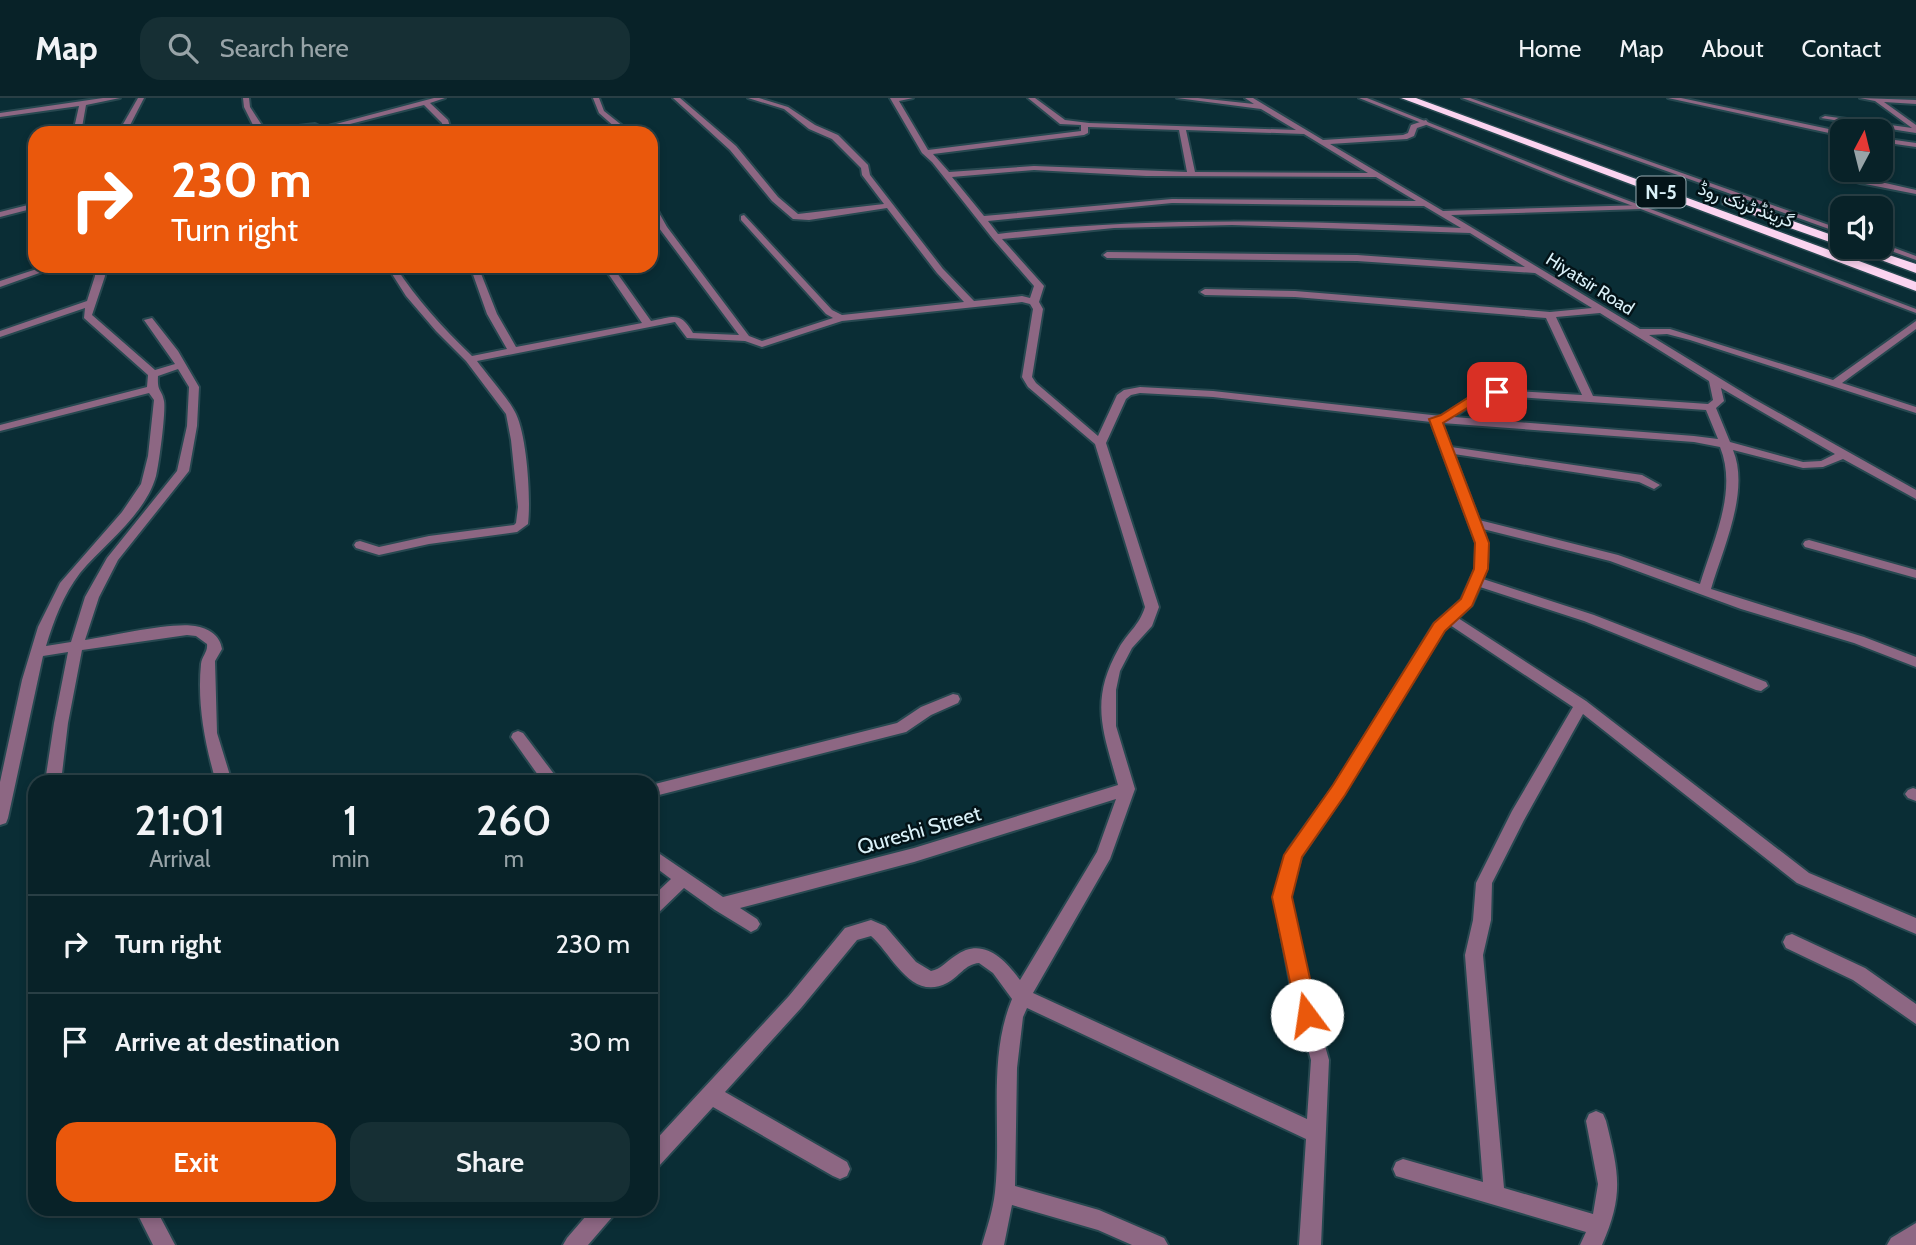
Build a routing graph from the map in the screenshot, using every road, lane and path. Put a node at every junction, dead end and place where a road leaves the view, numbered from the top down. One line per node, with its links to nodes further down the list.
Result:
1 (117, 98): 22 (street)
2 (141, 98): 30 (street)
3 (246, 98): 31 (street)
4 (442, 98): 20 (street)
5 (596, 98): 35 (street)
6 (676, 98): 50 (street)
7 (751, 98): 50 (street)
8 (910, 98): 18 (street)
9 (1031, 98): 28 (street)
10 (1180, 98): 23 (street)
11 (1248, 98): 23 (street, Hiyatsir Road)
12 (1362, 98): 26 (lane)
13 (1406, 98): 64 (highway, گرینڈ ٹرنک روڈ / N-5)
14 (1441, 98): 61 (highway, گرینڈ ٹرنک روڈ / N-5)
15 (1465, 98): 58 (lane)
16 (1671, 98): 38 (street)
17 (1863, 98): 19 (street)
18 (894, 99): 43 (street)
19 (1875, 99): 21 (street); 37 (street)
20 (425, 102): 27 (street); 34 (street)
21 (1916, 102)
22 (83, 103): 24 (street); 29 (street)
23 (1264, 108): 39 (street, Hiyatsir Road)
24 (0, 116)
25 (1825, 118): 37 (street)
26 (1426, 122): 40 (street); 51 (lane)
27 (345, 123): 32 (street); 33 (street)
28 (1085, 125): 36 (street); 43 (street)
29 (78, 126)
30 (126, 126)
31 (258, 126)
32 (320, 126)
33 (333, 126)
34 (446, 126)
35 (618, 126)
36 (1182, 128): 39 (street); 44 (street)
37 (1916, 130)
38 (1830, 131)
39 (1305, 132): 40 (street, Hiyatsir Road)
40 (1321, 142): 46 (street, Hiyatsir Road)
41 (1894, 142): 42 (street)
42 (1916, 145)
43 (926, 153): 45 (street)
44 (1191, 173): 45 (street); 46 (street)
45 (946, 175): 57 (street)
46 (1377, 175): 49 (street, Hiyatsir Road)
47 (1865, 182): 48 (street)
48 (1916, 192)
49 (1427, 204): 53 (street, Hiyatsir Road); 57 (street)
50 (891, 205): 80 (street)
51 (1640, 207): 53 (street); 82 (lane)
52 (28, 208): 54 (street)
53 (1442, 213): 59 (street, Hiyatsir Road)
54 (0, 215)
55 (744, 218): 84 (street)
56 (658, 219): 90 (street)
57 (982, 219): 60 (street)
58 (1830, 227)
59 (1472, 231): 60 (street); 69 (street, Hiyatsir Road)
60 (996, 237): 78 (street)
61 (1830, 238)
62 (1893, 249): 66 (lane)
63 (1830, 250): 64 (highway)
64 (1824, 253): 76 (highway, گرینڈ ٹرنک روڈ / N-5)
65 (1107, 255): 69 (street)
66 (1916, 258)
67 (1887, 259): 68 (highway)
68 (1916, 269)
69 (1539, 271): 81 (street, Hiyatsir Road)
70 (34, 273): 75 (street)
71 (100, 273): 79 (street)
72 (396, 273): 92 (street)
73 (477, 273): 91 (street)
74 (612, 273): 86 (street)
75 (0, 284)
76 (1916, 286)
77 (1205, 292): 83 (street)
78 (1034, 302): 80 (street); 103 (street)
79 (90, 303): 89 (street); 94 (street)
80 (972, 305): 84 (street)
81 (1602, 310): 83 (street); 88 (street, Hiyatsir Road)
82 (1916, 311)
83 (1550, 315): 98 (street)
84 (841, 318): 90 (street)
85 (149, 320): 93 (street)
86 (648, 324): 90 (street); 91 (street)
87 (1916, 324): 96 (street)
88 (1639, 332): 95 (street, Hiyatsir Road); 96 (street)
89 (0, 334)
90 (746, 338)
91 (513, 350): 92 (street)
92 (470, 359): 113 (street)
93 (179, 366): 94 (street); 110 (street)
94 (155, 373): 97 (street)
95 (1714, 378): 99 (street); 106 (street, Hiyatsir Road)
96 (1835, 383): 100 (street)
97 (152, 389): 102 (street); 109 (street)
98 (1589, 398): 99 (street); 101 (street)
99 (1710, 407): 104 (street)
100 (1916, 410)
101 (1440, 419): 103 (street); 104 (street); 105 (street)
102 (0, 428)
103 (1100, 443): 129 (street)
104 (1725, 444): 106 (street); 116 (street)
105 (1447, 450): 107 (street); 111 (street)
106 (1844, 454): 108 (street, Hiyatsir Road)
107 (1654, 485)
108 (1916, 495)
109 (128, 514): 110 (street); 119 (street)
110 (147, 515): 118 (street)
111 (1475, 523): 115 (street); 116 (street)
112 (1809, 544): 114 (street)
113 (360, 545)
114 (1916, 574)
115 (1476, 581): 117 (street); 121 (street)
116 (1704, 591): 120 (street)
117 (1450, 618): 123 (street); 142 (street)
118 (72, 648): 119 (street); 125 (street); 126 (street)
119 (41, 652): 130 (street)
120 (1916, 662)
121 (1761, 686)
122 (953, 699): 128 (street)
123 (1581, 705): 136 (street); 147 (street)
124 (518, 737): 127 (street)
125 (54, 775)
126 (223, 775)
127 (547, 775)
128 (658, 789)
129 (1127, 789): 134 (street, Qureshi Street); 138 (street)
130 (0, 818)
131 (658, 860): 132 (street)
132 (684, 878): 133 (street); 134 (street)
133 (658, 902)
134 (721, 905): 135 (street)
135 (751, 924)
136 (1916, 926)
137 (1792, 942): 139 (street)
138 (1022, 997): 140 (street); 142 (street); 146 (street)
139 (1916, 1015)
140 (711, 1095): 143 (street); 144 (street)
141 (1596, 1121): 151 (street)
142 (1316, 1133): 156 (street)
143 (658, 1152)
144 (840, 1169)
145 (1403, 1169): 147 (street)
146 (1005, 1193): 154 (street); 155 (street)
147 (1494, 1195): 151 (street)
148 (149, 1216): 152 (street)
149 (600, 1216): 153 (street)
150 (1916, 1234): 157 (street)
151 (1596, 1236)
152 (164, 1245)
153 (574, 1245)
154 (993, 1245)
155 (1157, 1245)
156 (1310, 1245)
157 (1898, 1245)

